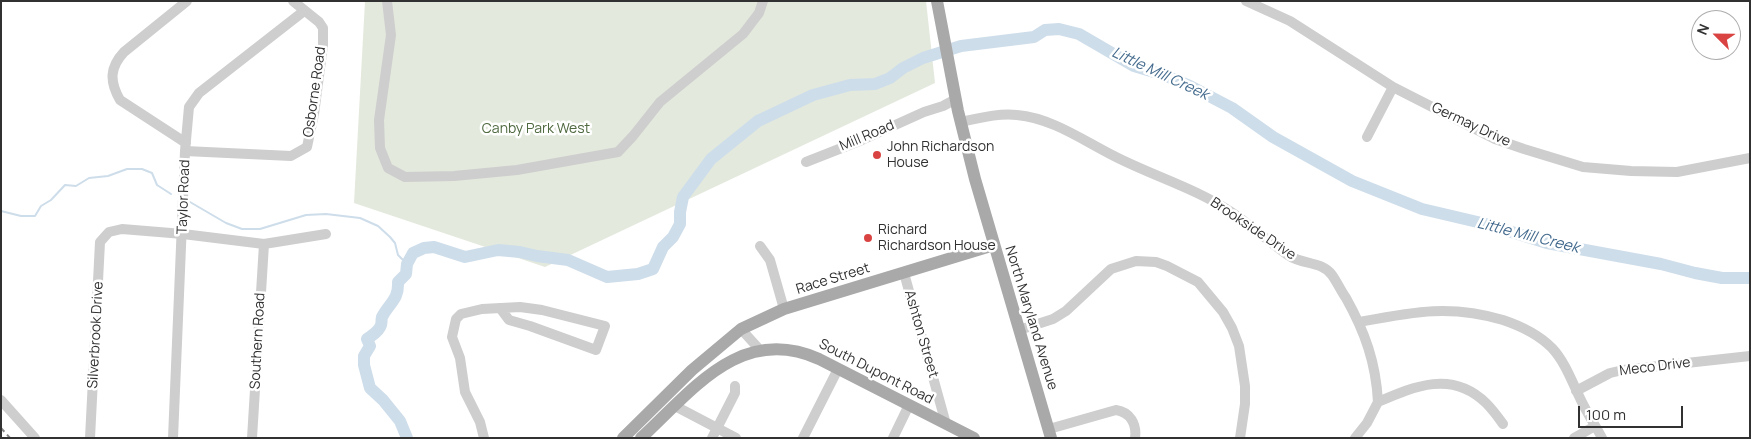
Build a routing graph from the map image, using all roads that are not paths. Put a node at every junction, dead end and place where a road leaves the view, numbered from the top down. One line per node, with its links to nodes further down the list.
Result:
1 (187, 1): 12 (street)
2 (294, 1): 7 (street)
3 (387, 1): 4 (street)
4 (763, 1)
5 (938, 1): 9 (main road, North Maryland Avenue)
6 (1246, 1): 8 (street, Germay Drive)
7 (304, 11): 12 (street, Taylor Road); 12 (street, Osborne Road)
8 (1393, 87): 11 (street); 13 (street, Germay Drive)
9 (956, 99): 10 (main road, North Maryland Avenue); 14 (street, Mill Road)
10 (961, 122): 18 (main road, North Maryland Avenue); 23 (street, Brookside Drive)
11 (1366, 138)
12 (186, 147): 15 (street, Taylor Road)
13 (1750, 158)
14 (806, 162)
15 (183, 234): 17 (street); 42 (street, Silverbrook Drive); 43 (street, Taylor Road)
16 (326, 234): 17 (street)
17 (264, 244): 44 (street, Southern Road)
18 (994, 245): 20 (main road, Race Street); 25 (main road, North Maryland Avenue)
19 (760, 246): 22 (street)
20 (904, 273): 22 (main road, Race Street); 36 (street, Ashton Street)
21 (500, 308): 21 (street); 45 (street)
22 (784, 309): 24 (main road, Race Street)
23 (1359, 322): 30 (street); 33 (street, Brookside Drive)
24 (741, 329): 26 (street); 32 (main road)
25 (1019, 330): 40 (main road, North Maryland Avenue); 54 (street)
26 (760, 350): 28 (main road, South Dupont Road); 35 (main road, South Dupont Road)
27 (1750, 356): 30 (street, Meco Drive)
28 (838, 370): 34 (main road, South Dupont Road); 50 (street)
29 (735, 386): 39 (street)
30 (1576, 390): 38 (street)
31 (1, 400): 41 (street)
32 (660, 402): 46 (main road); 47 (main road)
33 (1378, 402): 37 (street); 55 (street)
34 (909, 405): 36 (main road, South Dupont Road); 51 (street)
35 (675, 406): 39 (street); 47 (main road, South Dupont Road)
36 (946, 424): 52 (main road, South Dupont Road)
37 (1503, 424)
38 (1596, 426): 56 (street); 57 (street)
39 (717, 428): 48 (street); 49 (street)
40 (1050, 433): 53 (street)
41 (36, 438)
42 (90, 438)
43 (173, 438)
44 (252, 438)
45 (484, 438)
46 (623, 438)
47 (639, 438)
48 (712, 438)
49 (736, 438)
50 (803, 438)
51 (892, 438)
52 (974, 438)
53 (1135, 438)
54 (1240, 438)
55 (1355, 438)
56 (1574, 438)
57 (1602, 438)

